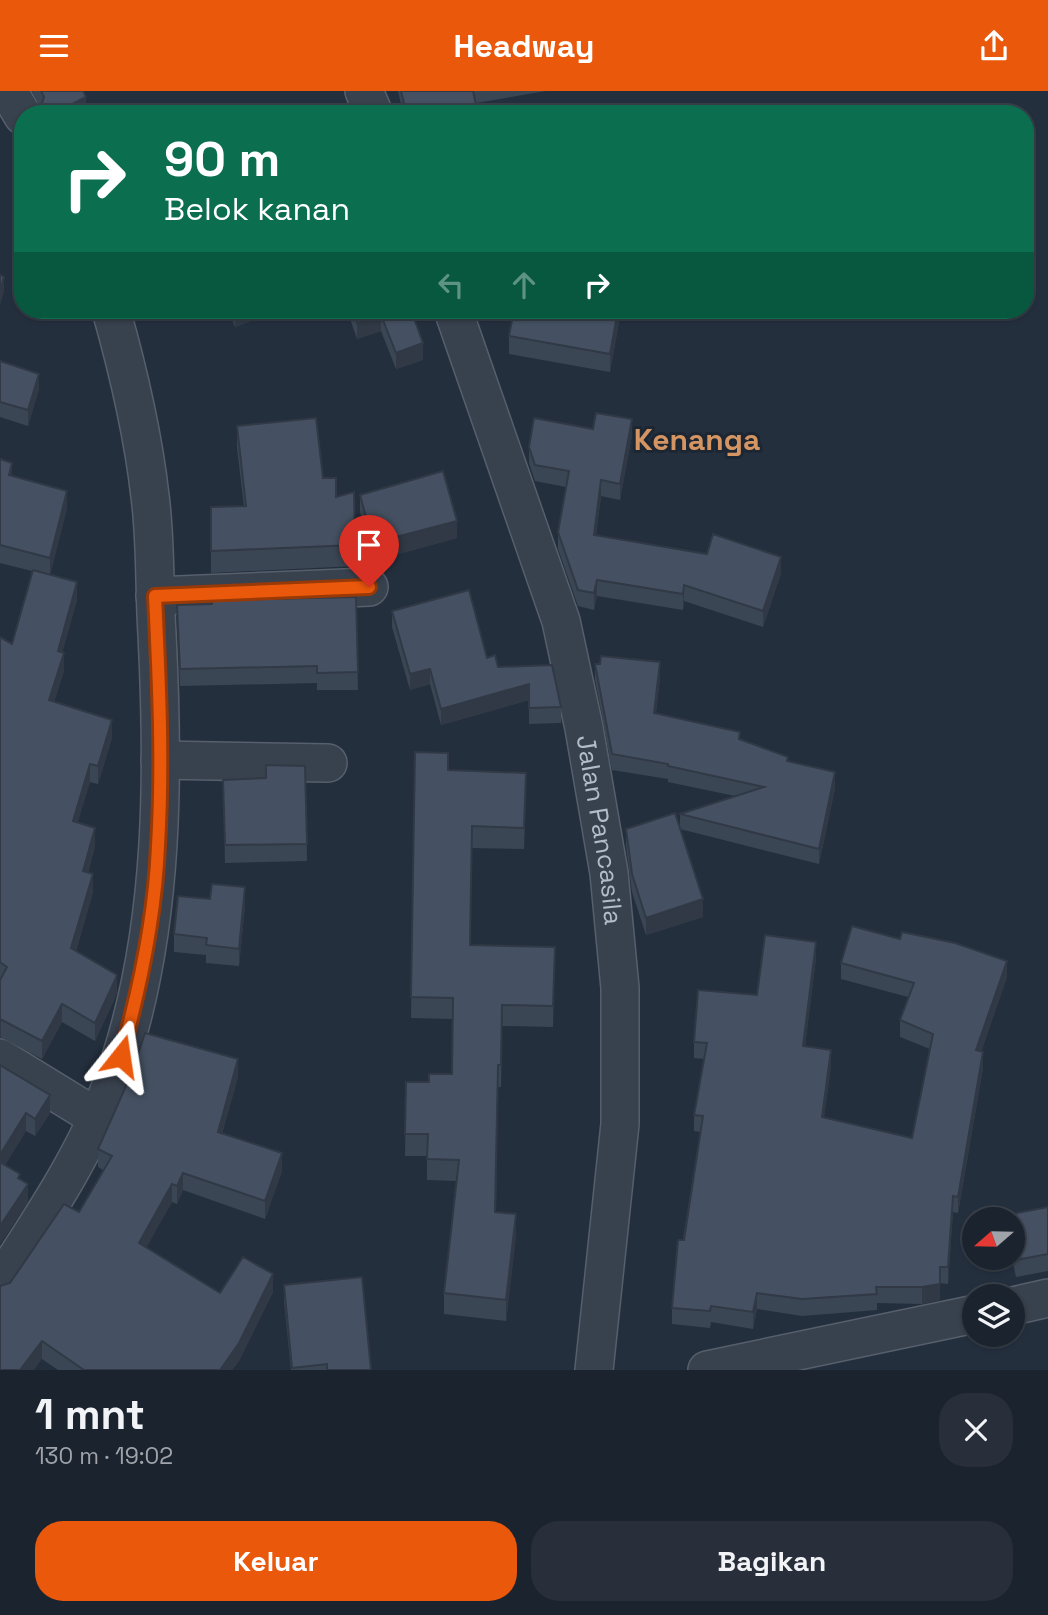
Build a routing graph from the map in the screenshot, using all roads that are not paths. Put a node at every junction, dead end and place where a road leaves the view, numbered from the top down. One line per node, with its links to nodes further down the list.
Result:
1 (113, 319): 4 (street)
2 (456, 319): 13 (street, Jalan Pancasila)
3 (369, 587): 4 (street)
4 (155, 596): 5 (street)
5 (160, 760): 6 (street); 8 (street)
6 (328, 763)
7 (0, 1058): 8 (street)
8 (96, 1117): 9 (street)
9 (0, 1283)
10 (1048, 1298): 11 (street)
11 (1025, 1303)
12 (962, 1317): 14 (street)
13 (594, 1370)
14 (707, 1370)

